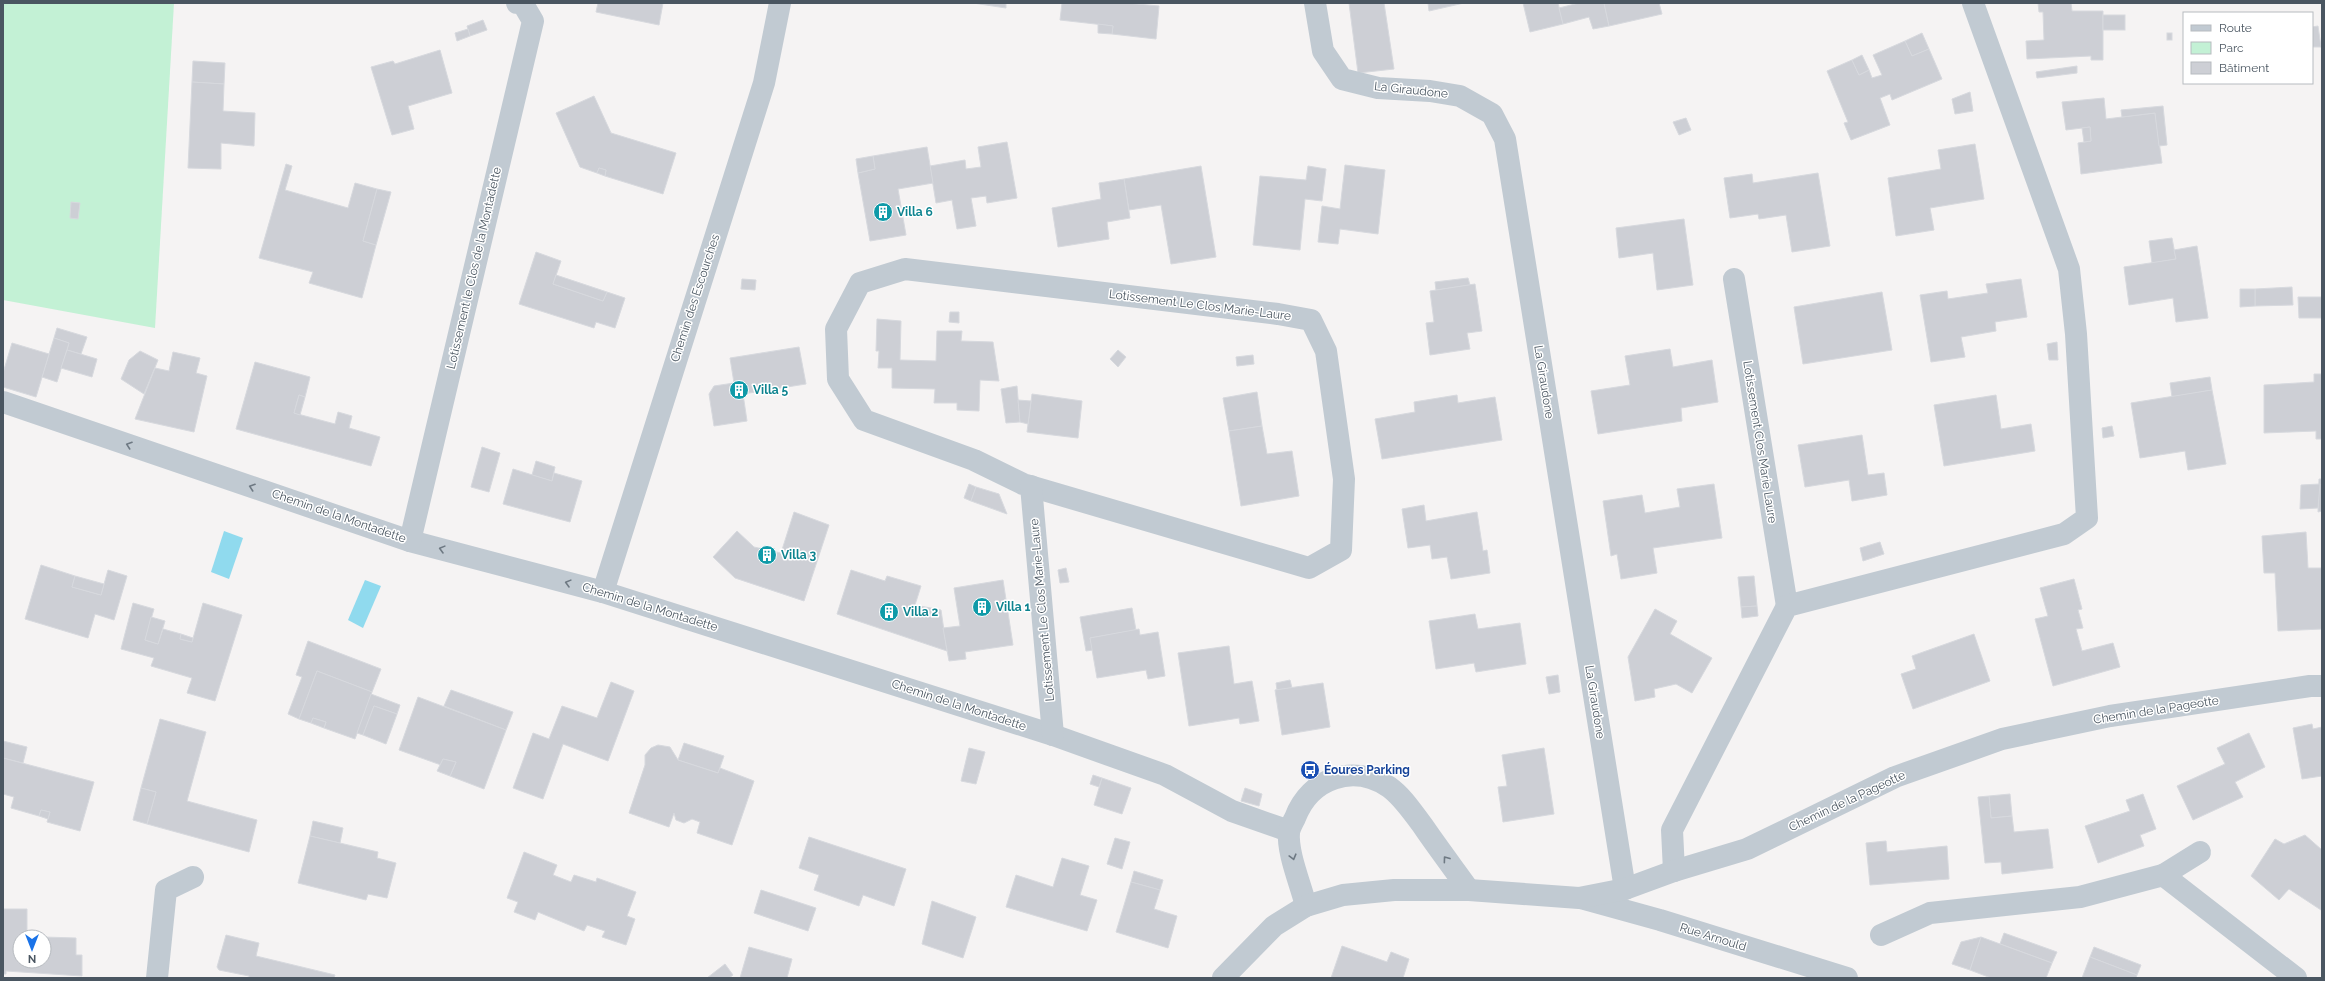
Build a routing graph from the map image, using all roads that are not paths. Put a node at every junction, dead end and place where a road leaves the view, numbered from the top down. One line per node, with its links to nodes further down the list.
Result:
1 (517, 3): 8 (street, Lotissement le Clos de la Montadette)
2 (780, 3): 9 (street, Chemin des Escourches)
3 (1315, 3): 18 (street, La Giraudone)
4 (1973, 3): 10 (street)
5 (1734, 279): 10 (street, Lotissement Clos Marie Laure)
6 (3, 402): 8 (street, Chemin de la Montadette, one-way to 6)
7 (1031, 486): 7 (street, Lotissement Le Clos Marie-Laure); 12 (street, Lotissement Le Clos Marie-Laure)
8 (410, 541): 9 (street, Chemin de la Montadette, one-way to 8)
9 (603, 592): 12 (street, Chemin de la Montadette)
10 (1787, 606): 15 (street)
11 (2322, 686): 15 (street, Chemin de la Pageotte)
12 (1053, 735): 13 (street, Chemin de la Montadette)
13 (1289, 831): 19 (street, one-way to 13); 21 (street, one-way to 21)
14 (2200, 852): 16 (street)
15 (1674, 871): 18 (street, Chemin de la Pageotte)
16 (2163, 875): 22 (street); 26 (street)
17 (193, 877): 23 (street)
18 (1625, 889): 20 (street, Chemin de la Pageotte)
19 (1469, 890): 20 (street, Chemin de la Pageotte); 21 (street, Chemin de la Pageotte)
20 (1579, 898): 25 (street, Rue Arnould)
21 (1306, 906): 24 (street, Chemin de la Pageotte)
22 (1881, 935)
23 (157, 978)
24 (1223, 978)
25 (1847, 978)
26 (2296, 978)

